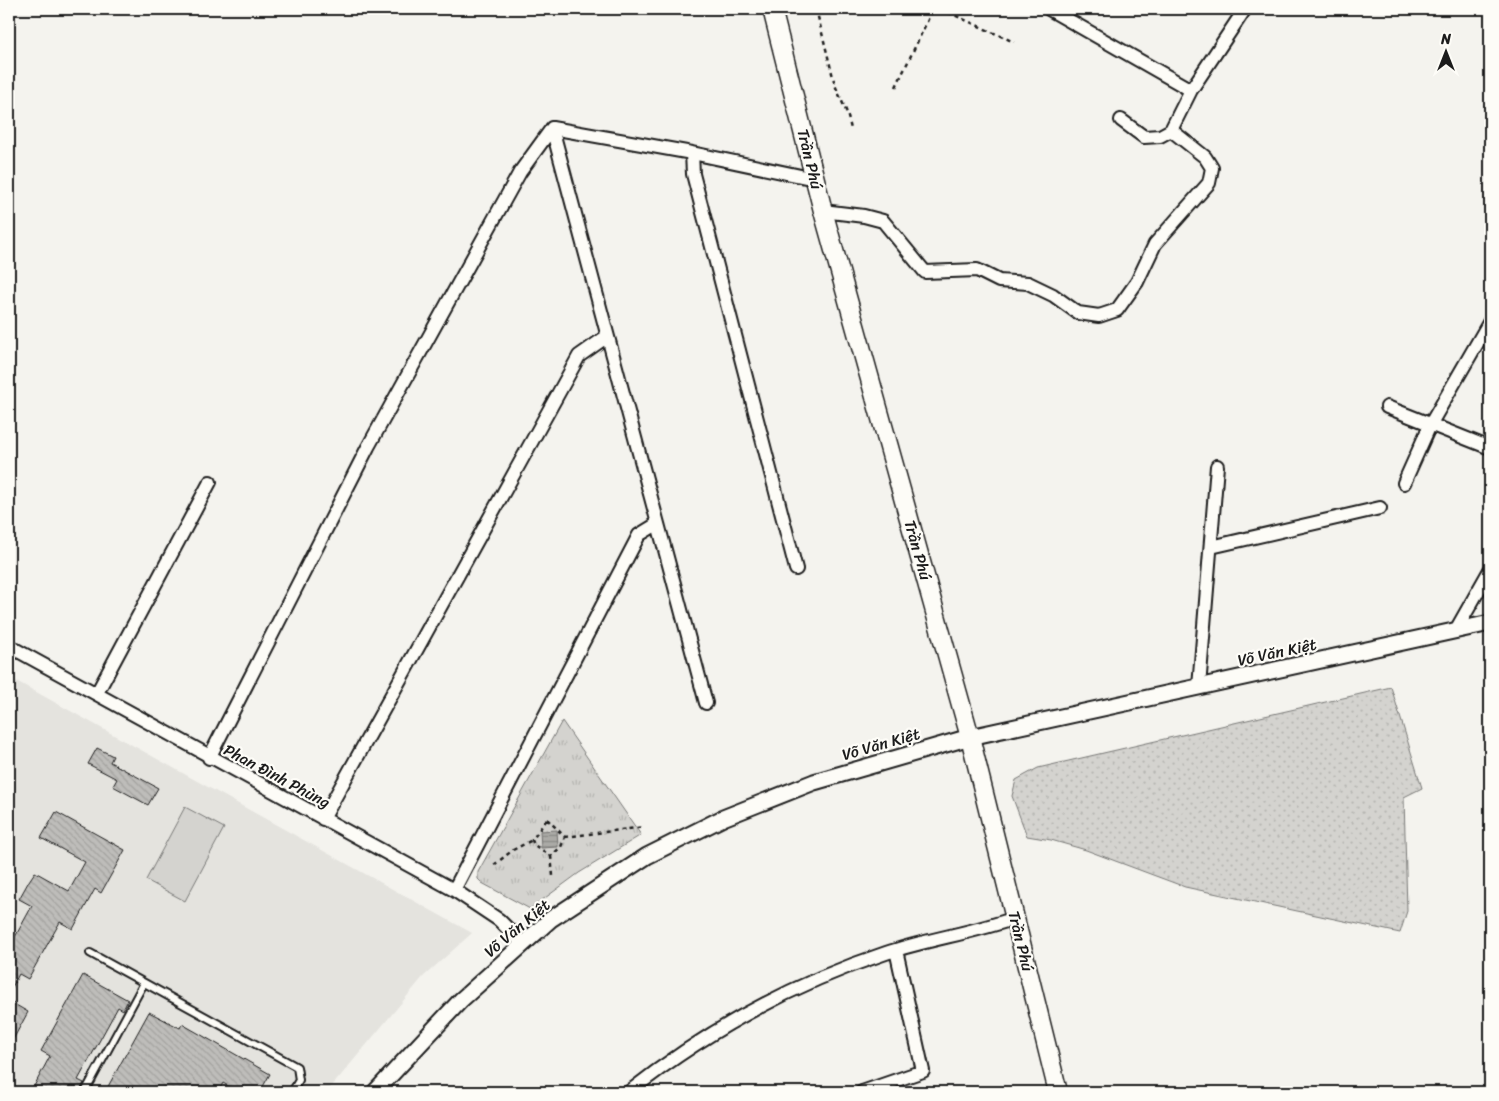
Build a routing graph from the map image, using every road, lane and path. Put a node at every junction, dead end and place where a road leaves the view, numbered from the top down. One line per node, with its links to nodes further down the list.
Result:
1 (772, 9): 15 (main road, Trần Phú)
2 (816, 9): 12 (path)
3 (933, 9): 8 (path)
4 (942, 9): 7 (path)
5 (1049, 9): 9 (street)
6 (1242, 10): 9 (street)
7 (1014, 42)
8 (896, 87)
9 (1191, 90): 13 (street)
10 (1121, 120): 13 (street)
11 (552, 128): 14 (street); 18 (street); 37 (street)
12 (851, 129)
13 (1171, 130): 16 (street)
14 (692, 153): 15 (street); 28 (street)
15 (815, 178): 16 (main road, Trần Phú)
16 (823, 211): 36 (main road, Trần Phú)
17 (1490, 320): 20 (street)
18 (606, 336): 26 (street); 38 (street)
19 (1388, 407): 20 (street)
20 (1430, 425): 21 (street); 24 (street)
21 (1490, 448)
22 (1217, 466): 27 (street)
23 (210, 482): 34 (street)
24 (1404, 483)
25 (1380, 508): 27 (street)
26 (657, 524): 35 (street); 45 (street)
27 (1211, 547): 33 (street)
28 (796, 569)
29 (1490, 570): 31 (street)
30 (1490, 622): 31 (street, Võ Văn Kiệt)
31 (1456, 630): 33 (street, Võ Văn Kiệt)
32 (9, 646): 34 (street, Phan Đình Phùng)
33 (1199, 687): 36 (street, Võ Văn Kiệt)
34 (97, 692): 37 (street, Phan Đình Phùng)
35 (706, 703)
36 (970, 737): 46 (main road, Trần Phú); 47 (street, Võ Văn Kiệt)
37 (209, 758): 38 (street, Phan Đình Phùng)
38 (323, 819): 45 (street, Phan Đình Phùng)
39 (644, 827): 40 (path)
40 (565, 837): 41 (path); 42 (path)
41 (532, 840): 42 (path); 43 (path)
42 (551, 856): 44 (path)
43 (494, 865)
44 (553, 876)
45 (454, 890): 47 (street, Phan Đình Phùng)
46 (1015, 918): 48 (street); 56 (main road, Trần Phú)
47 (523, 944): 53 (street, Võ Văn Kiệt)
48 (896, 950): 54 (street); 55 (street)
49 (90, 953): 50 (lane)
50 (144, 983): 51 (lane); 52 (lane)
51 (85, 1092)
52 (292, 1092)
53 (375, 1092)
54 (629, 1092)
55 (862, 1092)
56 (1058, 1092)

